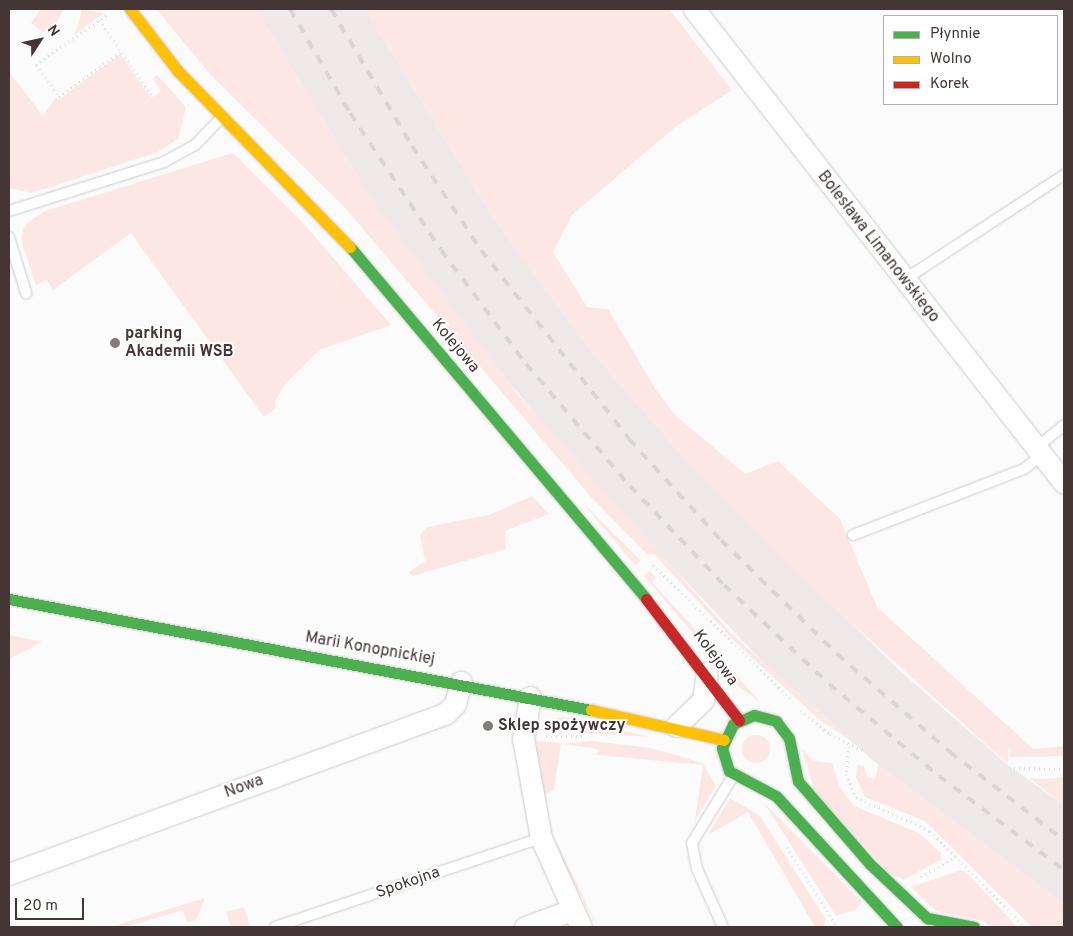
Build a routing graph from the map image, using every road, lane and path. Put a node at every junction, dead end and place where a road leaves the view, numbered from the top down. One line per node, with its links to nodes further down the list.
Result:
1 (130, 9): 9 (street, Kolejowa)
2 (694, 9): 13 (street, Bolesława Limanowskiego)
3 (106, 15): 4 (path)
4 (99, 20): 5 (path); 5 (path)
5 (121, 52): 7 (path)
6 (151, 76): 7 (path)
7 (143, 82): 8 (path)
8 (152, 95)
9 (223, 116): 11 (lane); 21 (street, Kolejowa)
10 (1064, 175): 13 (lane)
11 (9, 211)
12 (9, 237): 14 (lane)
13 (904, 280): 16 (street, Bolesława Limanowskiego)
14 (26, 293)
15 (1064, 425): 16 (lane)
16 (1039, 451): 17 (street, Bolesława Limanowskiego); 18 (lane)
17 (1064, 484)
18 (853, 534)
19 (650, 562): 27 (path)
20 (9, 599): 22 (street, Marii Konopnickiej)
21 (707, 673): 24 (street, Kolejowa); 25 (street)
22 (461, 682): 23 (street, Marii Konopnickiej); 34 (street, Nowa)
23 (530, 697): 25 (street, Marii Konopnickiej); 32 (street)
24 (739, 720): 26 (street); 41 (street)
25 (676, 726): 26 (street, Marii Konopnickiej)
26 (724, 740): 31 (street)
27 (849, 746): 28 (path); 33 (path)
28 (863, 751)
29 (1014, 768): 30 (path)
30 (1064, 769)
31 (734, 775): 39 (lane); 40 (street)
32 (541, 838): 36 (street); 37 (lane, Spokojna)
33 (957, 856): 35 (path); 42 (path)
34 (9, 874)
35 (916, 879)
36 (577, 919): 38 (street)
37 (275, 927)
38 (525, 927)
39 (723, 927)
40 (897, 927)
41 (974, 927)
42 (1025, 927)

